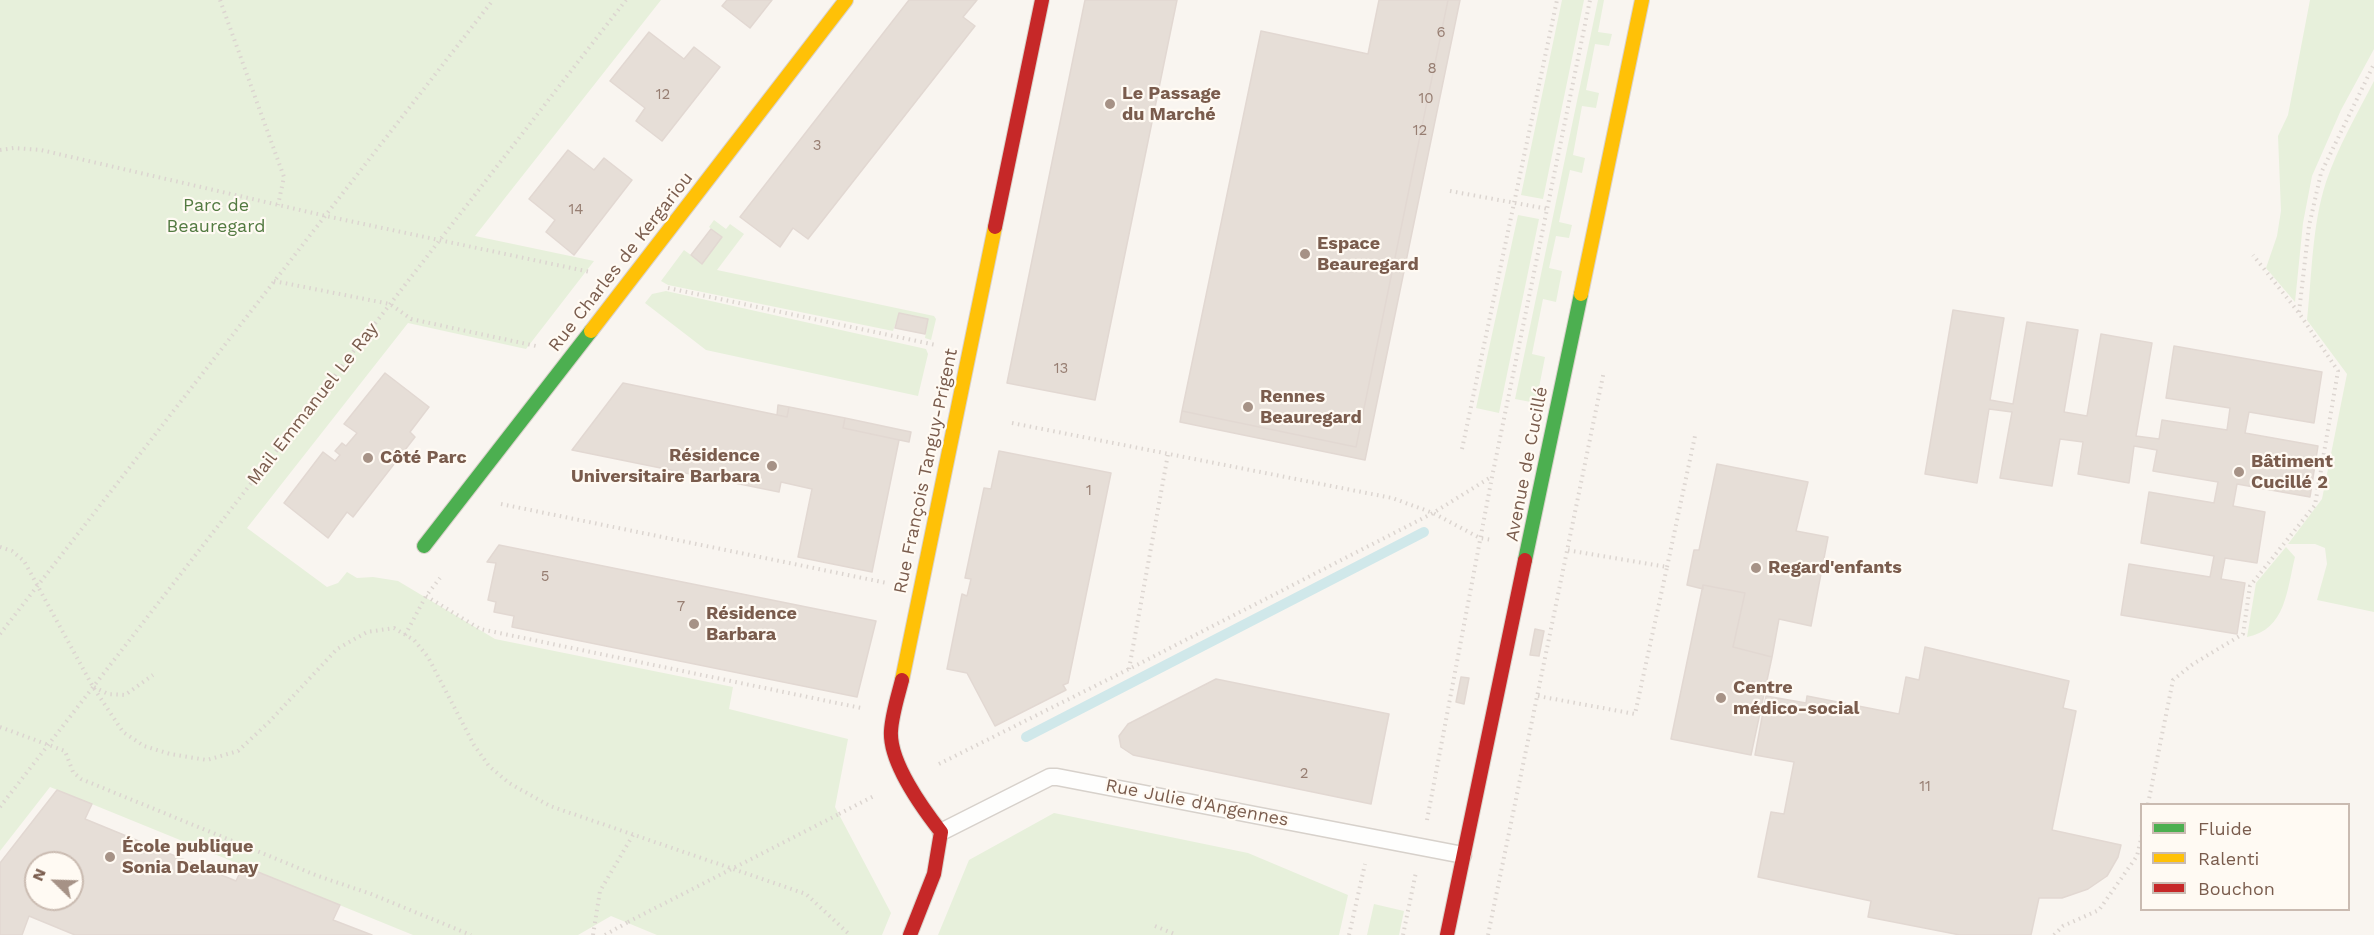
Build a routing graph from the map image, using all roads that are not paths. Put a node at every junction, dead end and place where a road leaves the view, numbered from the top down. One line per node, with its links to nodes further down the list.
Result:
1 (846, 0): 4 (street, Rue Charles de Kergariou)
2 (1042, 0): 5 (street, Rue François Tanguy-Prigent)
3 (1642, 0): 6 (street, Avenue de Cucillé)
4 (424, 546)
5 (941, 832): 6 (lane, Rue Julie d'Angennes); 7 (street)
6 (1463, 855): 8 (street, Avenue de Cucillé)
7 (910, 935)
8 (1447, 935)

